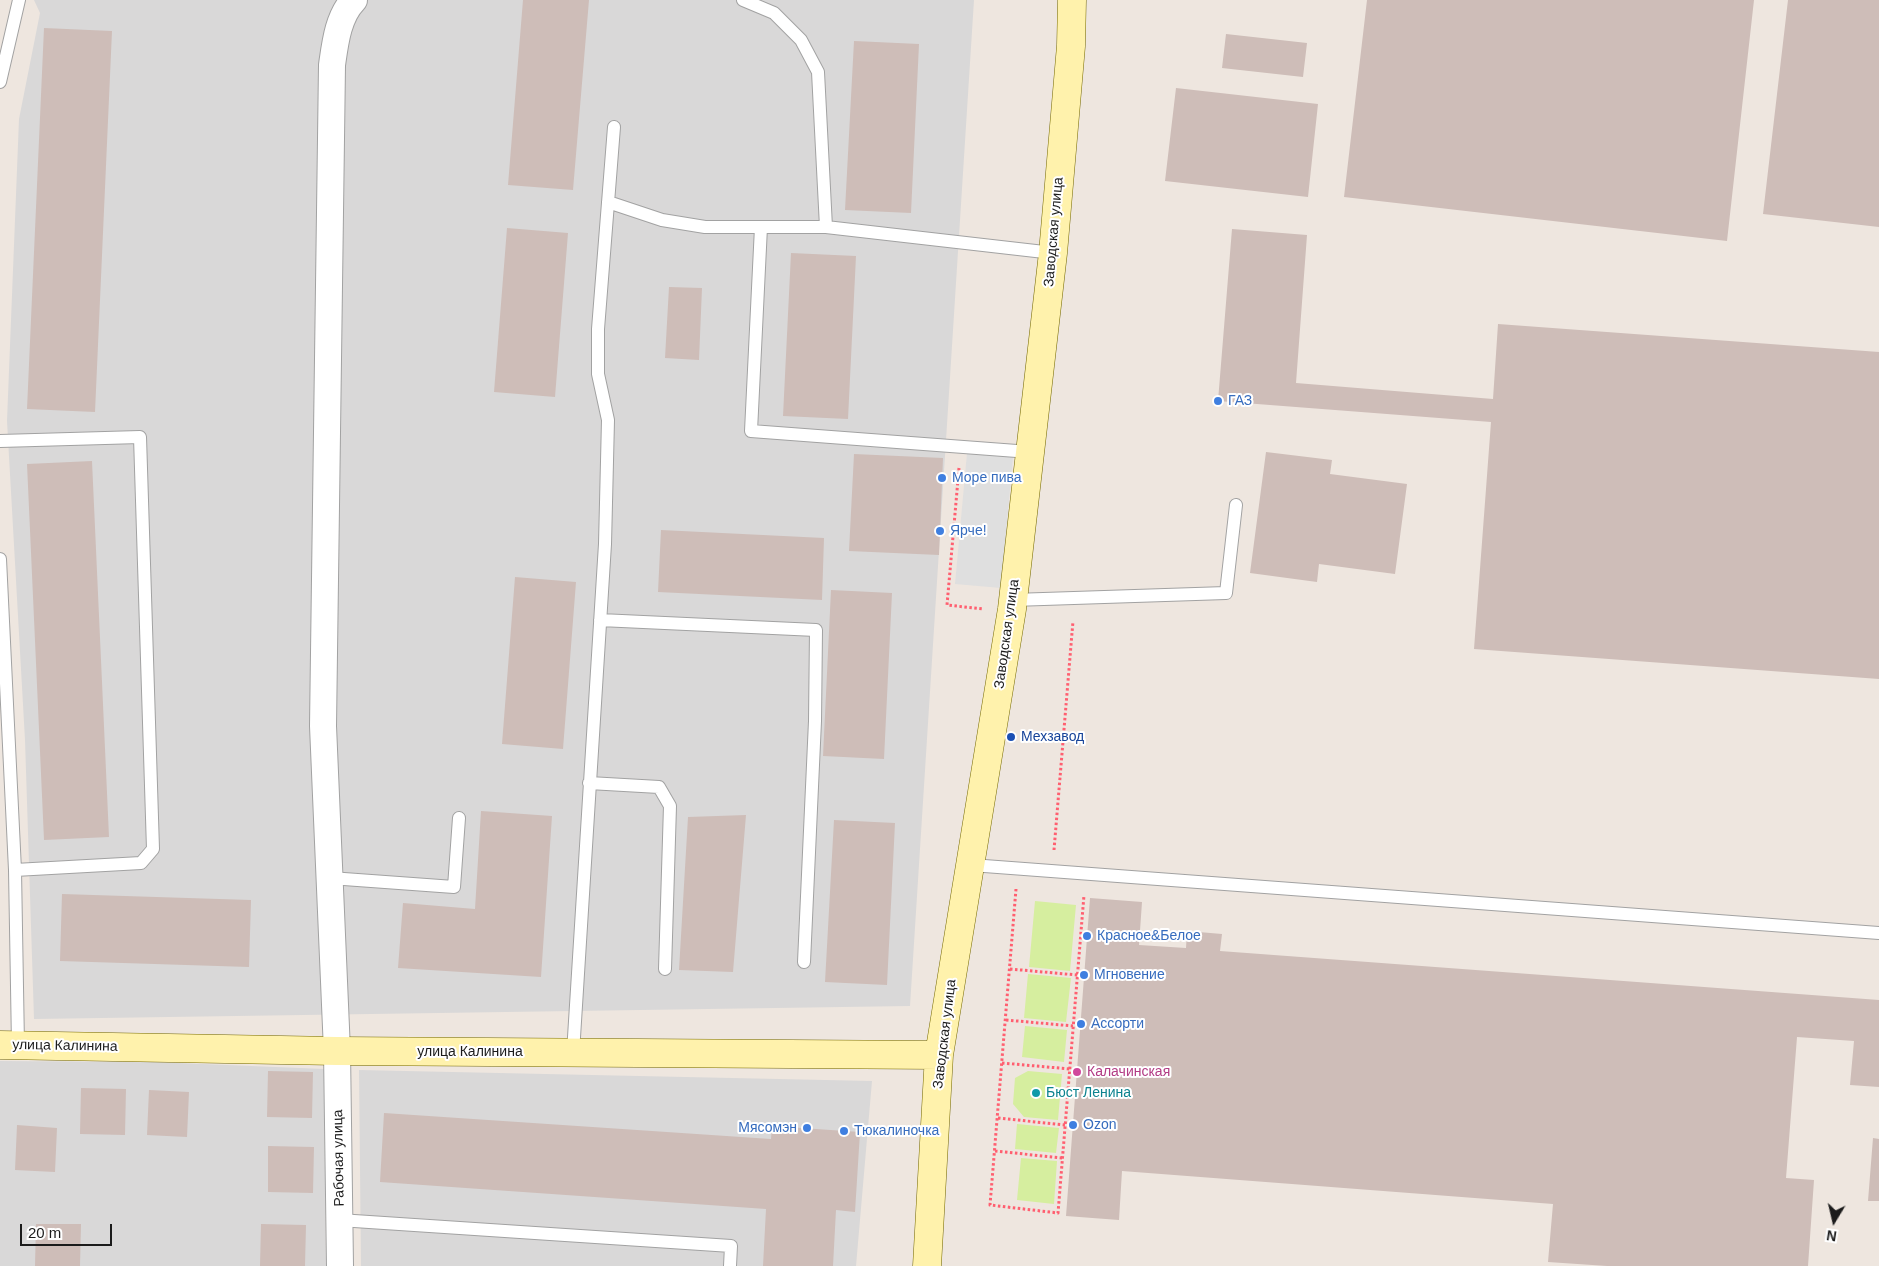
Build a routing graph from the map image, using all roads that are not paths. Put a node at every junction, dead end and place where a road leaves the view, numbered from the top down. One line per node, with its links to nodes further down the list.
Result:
1 (19, 0): 5 (lane)
2 (354, 0): 21 (street, Рабочая улица)
3 (743, 0): 9 (lane)
4 (1072, 0): 10 (street, Заводская улица)
5 (0, 82)
6 (614, 127): 7 (lane)
7 (608, 202): 8 (lane); 16 (lane)
8 (761, 227): 9 (lane); 12 (lane)
9 (826, 227): 10 (lane)
10 (1053, 253): 12 (street, Заводская улица)
11 (0, 441): 20 (lane)
12 (1030, 452): 15 (street, Заводская улица)
13 (1236, 505): 15 (lane)
14 (0, 559): 20 (lane)
15 (1012, 606): 19 (street, Заводская улица)
16 (600, 620): 17 (lane); 23 (lane)
17 (589, 783): 24 (lane); 27 (lane)
18 (459, 818): 21 (lane)
19 (970, 865): 22 (lane); 28 (street, Заводская улица)
20 (15, 870): 25 (lane)
21 (330, 878): 26 (street, Рабочая улица)
22 (1879, 933)
23 (804, 962)
24 (665, 970)
25 (9, 1045): 26 (street, улица Калинина)
26 (338, 1051): 27 (street, улица Калинина); 29 (street, Рабочая улица)
27 (573, 1053): 28 (street, улица Калинина)
28 (940, 1055): 32 (street, Заводская улица)
29 (340, 1220): 30 (street, Рабочая улица); 31 (lane)
30 (340, 1266)
31 (730, 1266)
32 (927, 1266)

